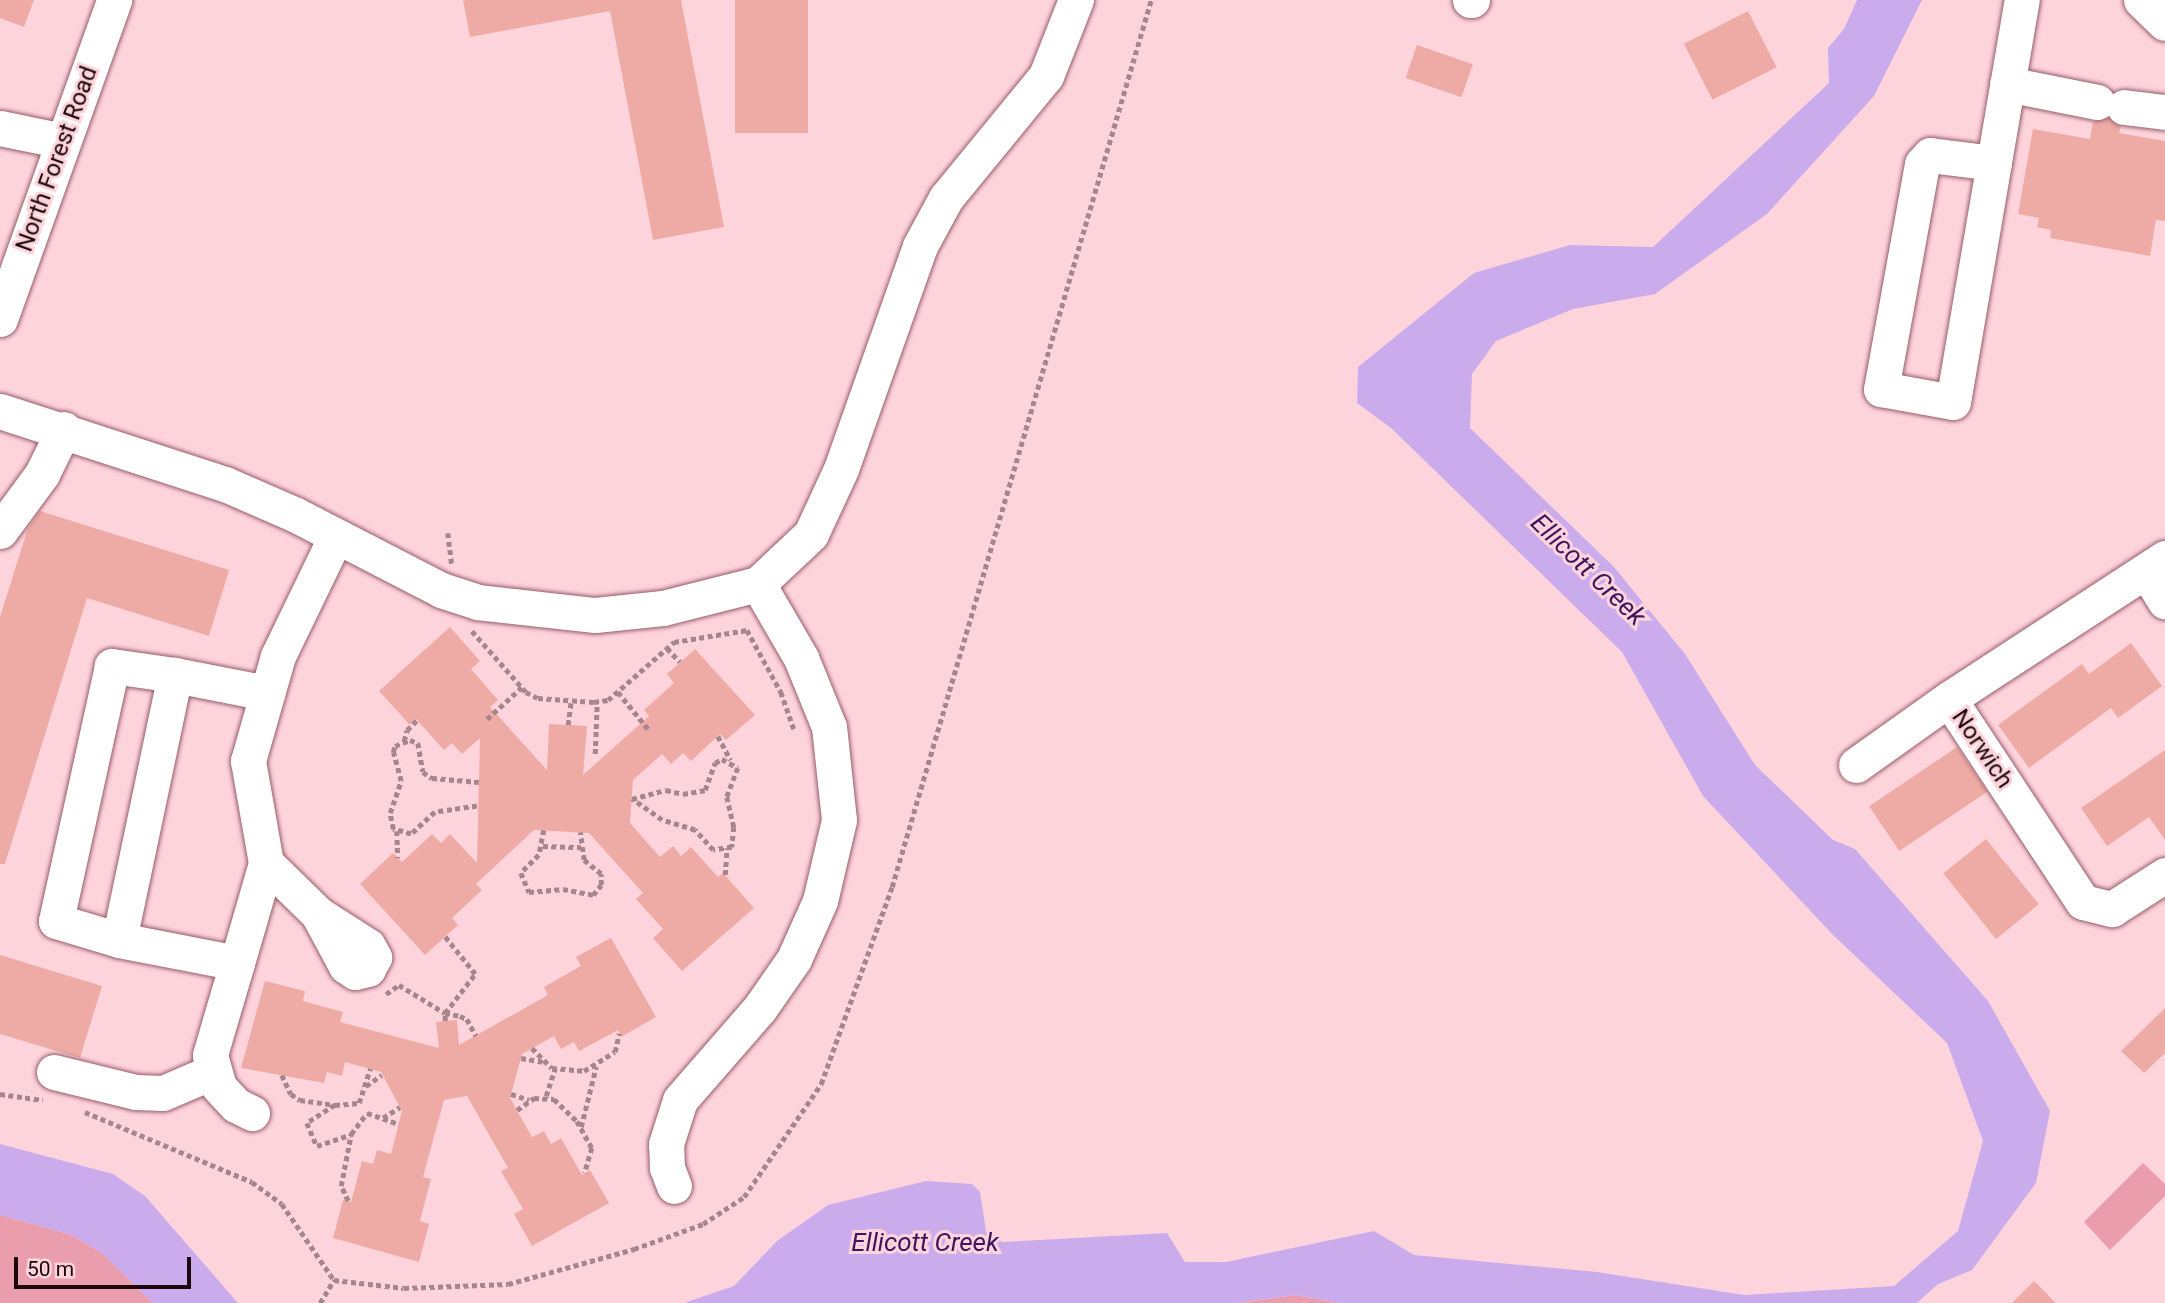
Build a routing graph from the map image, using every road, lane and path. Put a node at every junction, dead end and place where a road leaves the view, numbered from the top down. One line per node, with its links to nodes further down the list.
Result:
1 (114, 0): 9 (street, North Forest Road)
2 (1076, 0): 18 (street)
3 (2022, 0): 6 (street)
4 (2141, 0): 5 (street)
5 (2165, 23)
6 (2007, 84): 7 (street); 10 (street)
7 (2165, 113)
8 (0, 128): 9 (street)
9 (63, 141): 11 (street, North Forest Road)
10 (1994, 163): 10 (street)
11 (0, 319)
12 (0, 411): 13 (street)
13 (64, 429): 14 (street); 16 (street)
14 (0, 531)
15 (448, 533): 19 (path)
16 (335, 538): 19 (street); 26 (street)
17 (2155, 565): 20 (street); 27 (street, Norwich)
18 (758, 584): 19 (street); 88 (street)
19 (455, 595): 24 (path)
20 (2165, 601)
21 (667, 648): 22 (path); 25 (path); 34 (path)
22 (680, 662)
23 (175, 675): 26 (street); 54 (street); 54 (street)
24 (522, 687): 28 (path); 30 (path)
25 (618, 692): 29 (path); 33 (path)
26 (267, 693): 49 (street)
27 (1949, 699): 39 (street); 51 (street, Norwich)
28 (572, 701): 29 (path); 32 (path)
29 (597, 702): 37 (path)
30 (487, 719)
31 (417, 720): 36 (path)
32 (568, 725)
33 (649, 730)
34 (795, 732)
35 (718, 736): 38 (path)
36 (404, 741): 40 (path); 43 (path)
37 (595, 754)
38 (732, 761): 47 (path); 47 (path)
39 (1856, 765)
40 (479, 782)
41 (477, 806): 43 (path)
42 (544, 830): 45 (path)
43 (397, 831): 48 (path)
44 (580, 832): 46 (path)
45 (543, 846): 46 (path); 46 (path)
46 (581, 846)
47 (727, 848): 50 (path)
48 (398, 858)
49 (266, 863): 52 (street); 55 (street)
50 (725, 875)
51 (2165, 875)
52 (318, 914)
53 (445, 937): 57 (path)
54 (119, 940): 55 (street)
55 (237, 963): 67 (street)
56 (381, 997): 57 (path)
57 (445, 1013): 58 (path); 60 (path)
58 (445, 1021)
59 (619, 1033): 64 (path)
60 (476, 1035)
61 (533, 1048): 63 (path)
62 (521, 1058): 63 (path)
63 (544, 1062): 65 (path)
64 (597, 1067): 65 (path); 85 (path)
65 (555, 1068): 74 (path)
66 (370, 1069): 71 (path)
67 (212, 1072): 70 (street); 81 (street)
68 (282, 1075): 77 (path)
69 (382, 1075): 71 (path)
70 (54, 1087): 72 (path)
71 (364, 1088): 76 (path)
72 (0, 1094)
73 (511, 1094): 75 (path)
74 (546, 1096): 75 (path); 85 (path)
75 (530, 1100): 80 (path)
76 (359, 1103): 77 (path); 82 (path)
77 (335, 1105): 86 (path)
78 (400, 1107): 83 (path)
79 (74, 1108): 90 (path)
80 (517, 1110)
81 (253, 1113)
82 (367, 1113): 83 (path); 86 (path)
83 (383, 1118): 84 (path)
84 (399, 1124)
85 (581, 1127): 87 (path)
86 (351, 1134): 89 (path)
87 (585, 1173)
88 (674, 1186)
89 (348, 1201)
90 (334, 1280)

